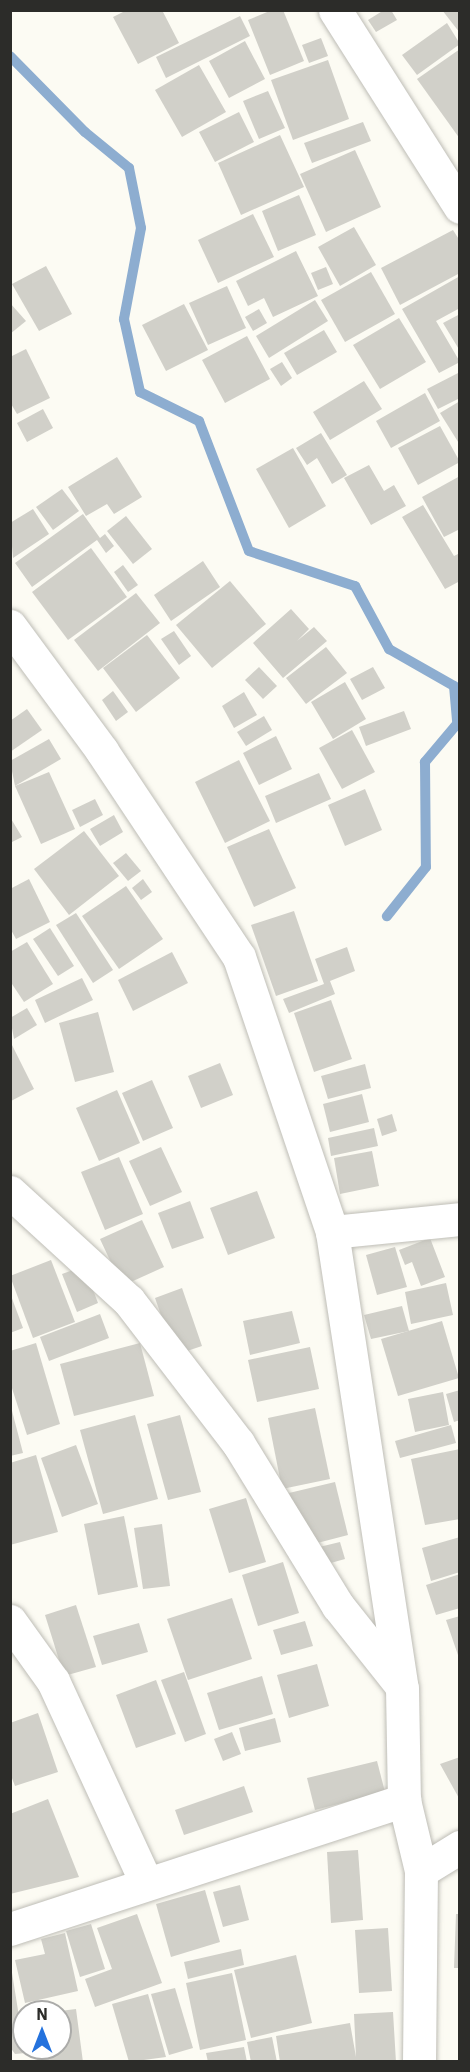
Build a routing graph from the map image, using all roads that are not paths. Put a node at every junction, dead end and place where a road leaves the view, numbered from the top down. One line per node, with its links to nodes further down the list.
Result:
1 (335, 10): 2 (street)
2 (459, 207)
3 (10, 626): 6 (street)
4 (10, 1192): 8 (street)
5 (459, 1220): 6 (street)
6 (332, 1232): 8 (street)
7 (10, 1621): 12 (street)
8 (402, 1688): 9 (street)
9 (404, 1800): 11 (street); 12 (street)
10 (459, 1847): 11 (street)
11 (421, 1871): 14 (street)
12 (146, 1882): 13 (street)
13 (10, 1929)
14 (418, 2061)

